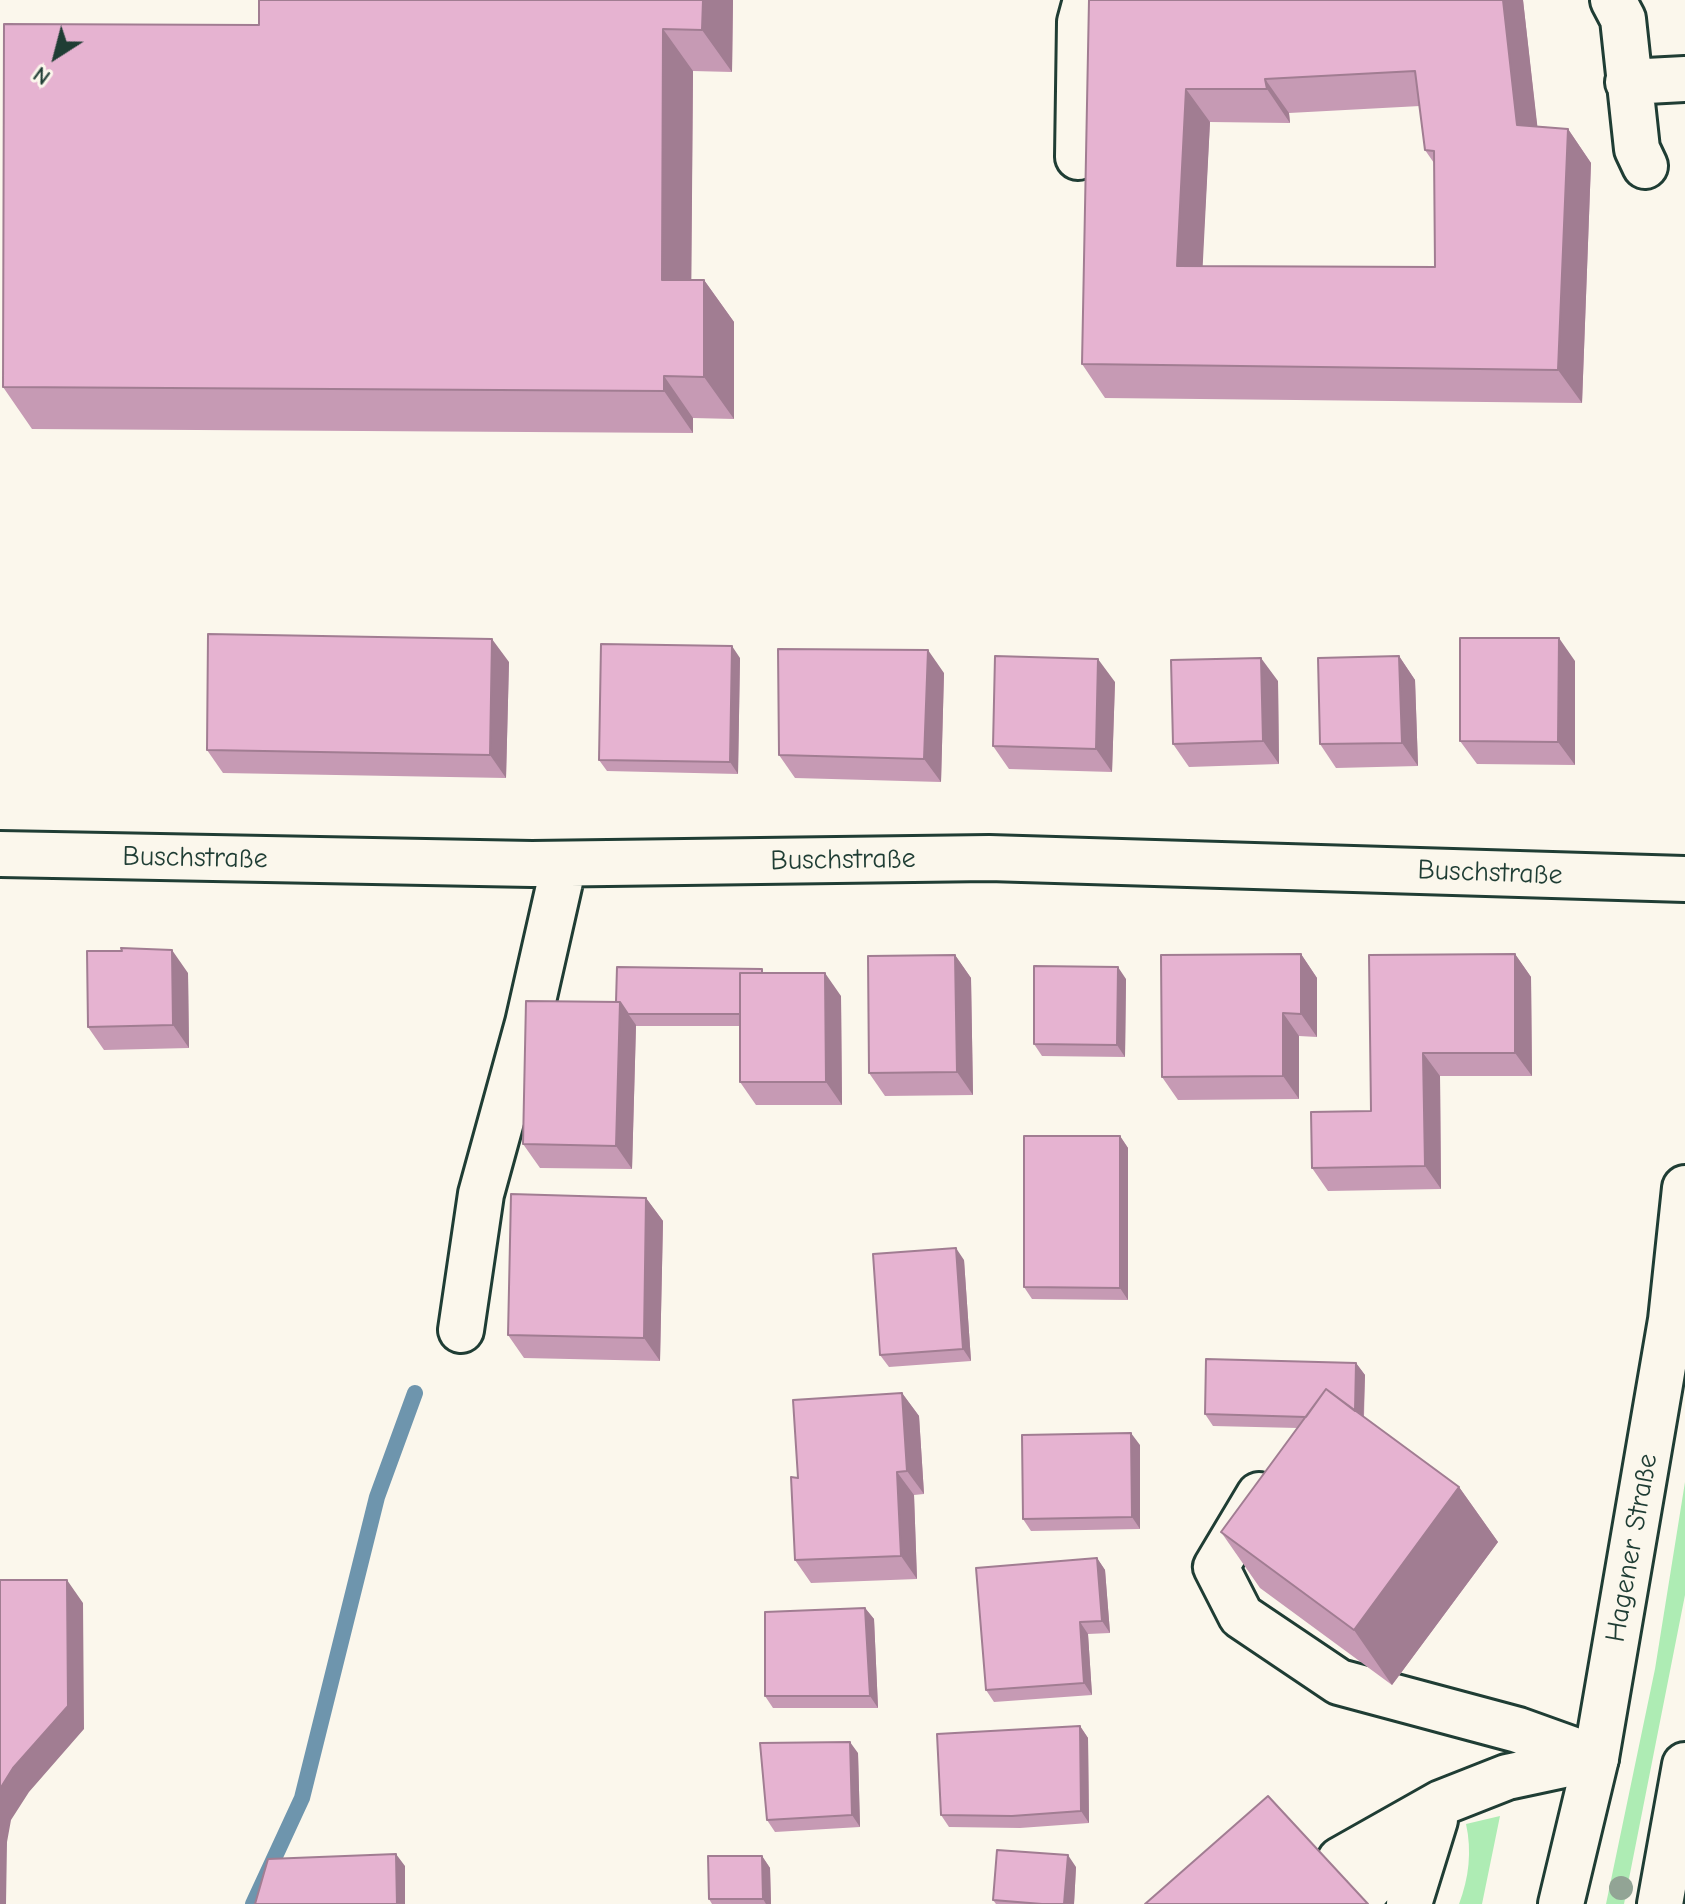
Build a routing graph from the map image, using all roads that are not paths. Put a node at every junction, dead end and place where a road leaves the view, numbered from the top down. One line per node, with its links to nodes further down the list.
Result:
1 (1086, 0): 5 (street)
2 (1613, 0): 4 (street)
3 (1685, 79): 4 (street)
4 (1628, 82): 6 (street)
5 (1078, 157)
6 (1645, 166)
7 (0, 854): 8 (street, Buschstraße)
8 (564, 864): 9 (street, Buschstraße); 11 (street)
9 (1685, 879)
10 (1685, 1188): 13 (street, Hagener Straße)
11 (461, 1330)
12 (1261, 1492): 13 (street)
13 (1596, 1758): 15 (street); 18 (street, Hagener Straße)
14 (1685, 1765): 19 (street)
15 (1441, 1803): 16 (street); 17 (street)
16 (1354, 1875)
17 (1409, 1904)
18 (1561, 1904)
19 (1660, 1904)

